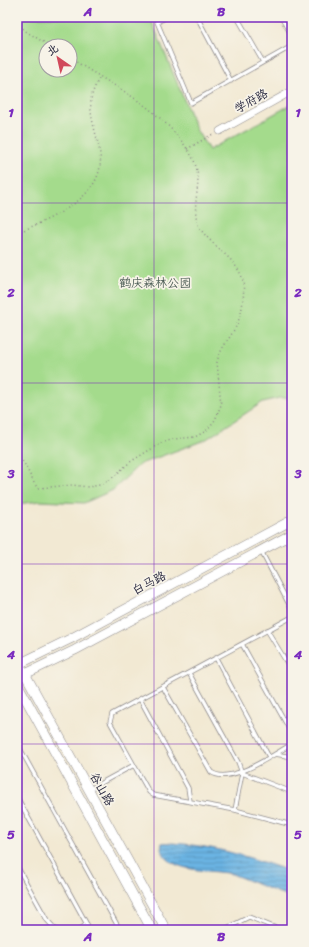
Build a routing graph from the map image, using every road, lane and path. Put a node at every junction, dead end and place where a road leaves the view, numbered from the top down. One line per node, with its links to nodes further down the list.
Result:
1 (155, 17): 6 (lane)
2 (167, 17): 6 (lane)
3 (197, 17): 14 (lane)
4 (237, 17): 11 (lane)
5 (281, 17): 8 (lane)
6 (157, 22): 14 (lane)
7 (17, 23): 9 (path)
8 (292, 36)
9 (38, 39)
10 (292, 46): 11 (lane)
11 (263, 62): 14 (lane)
12 (78, 63): 13 (path)
13 (100, 77): 17 (path); 18 (path)
14 (231, 81)
15 (292, 91): 16 (street, 学府路)
16 (220, 131): 17 (path)
17 (187, 150): 19 (path)
18 (17, 233)
19 (17, 455)
20 (292, 520): 28 (street, 白马路)
21 (292, 534): 22 (street, 白马路)
22 (260, 550): 23 (lane); 31 (street, 白马路)
23 (292, 610)
24 (292, 617): 25 (lane)
25 (268, 630): 26 (lane); 29 (lane)
26 (242, 644): 27 (lane); 35 (lane)
27 (216, 658): 30 (lane); 39 (lane)
28 (18, 663): 31 (street, 谷山路)
29 (292, 671)
30 (189, 673): 33 (lane); 42 (lane)
31 (21, 676): 43 (street, 谷山路)
32 (17, 683): 55 (street, 谷山路)
33 (163, 686): 34 (lane); 42 (lane)
34 (140, 699): 41 (lane); 46 (lane)
35 (292, 734)
36 (17, 743): 54 (lane)
37 (292, 744): 38 (lane)
38 (275, 754): 39 (lane); 40 (lane)
39 (269, 757): 42 (lane)
40 (292, 757)
41 (134, 765): 43 (lane); 46 (lane)
42 (242, 773): 44 (lane); 47 (lane)
43 (89, 789): 56 (street, 谷山路)
44 (292, 792)
45 (17, 797): 50 (lane)
46 (190, 801): 47 (lane)
47 (235, 810): 48 (lane)
48 (292, 825)
49 (17, 866): 51 (lane)
50 (87, 924): 52 (lane); 53 (lane)
51 (56, 930)
52 (79, 930)
53 (90, 930)
54 (120, 930)
55 (152, 930)
56 (166, 930)
57 (224, 930): 58 (lane)
58 (281, 930)

